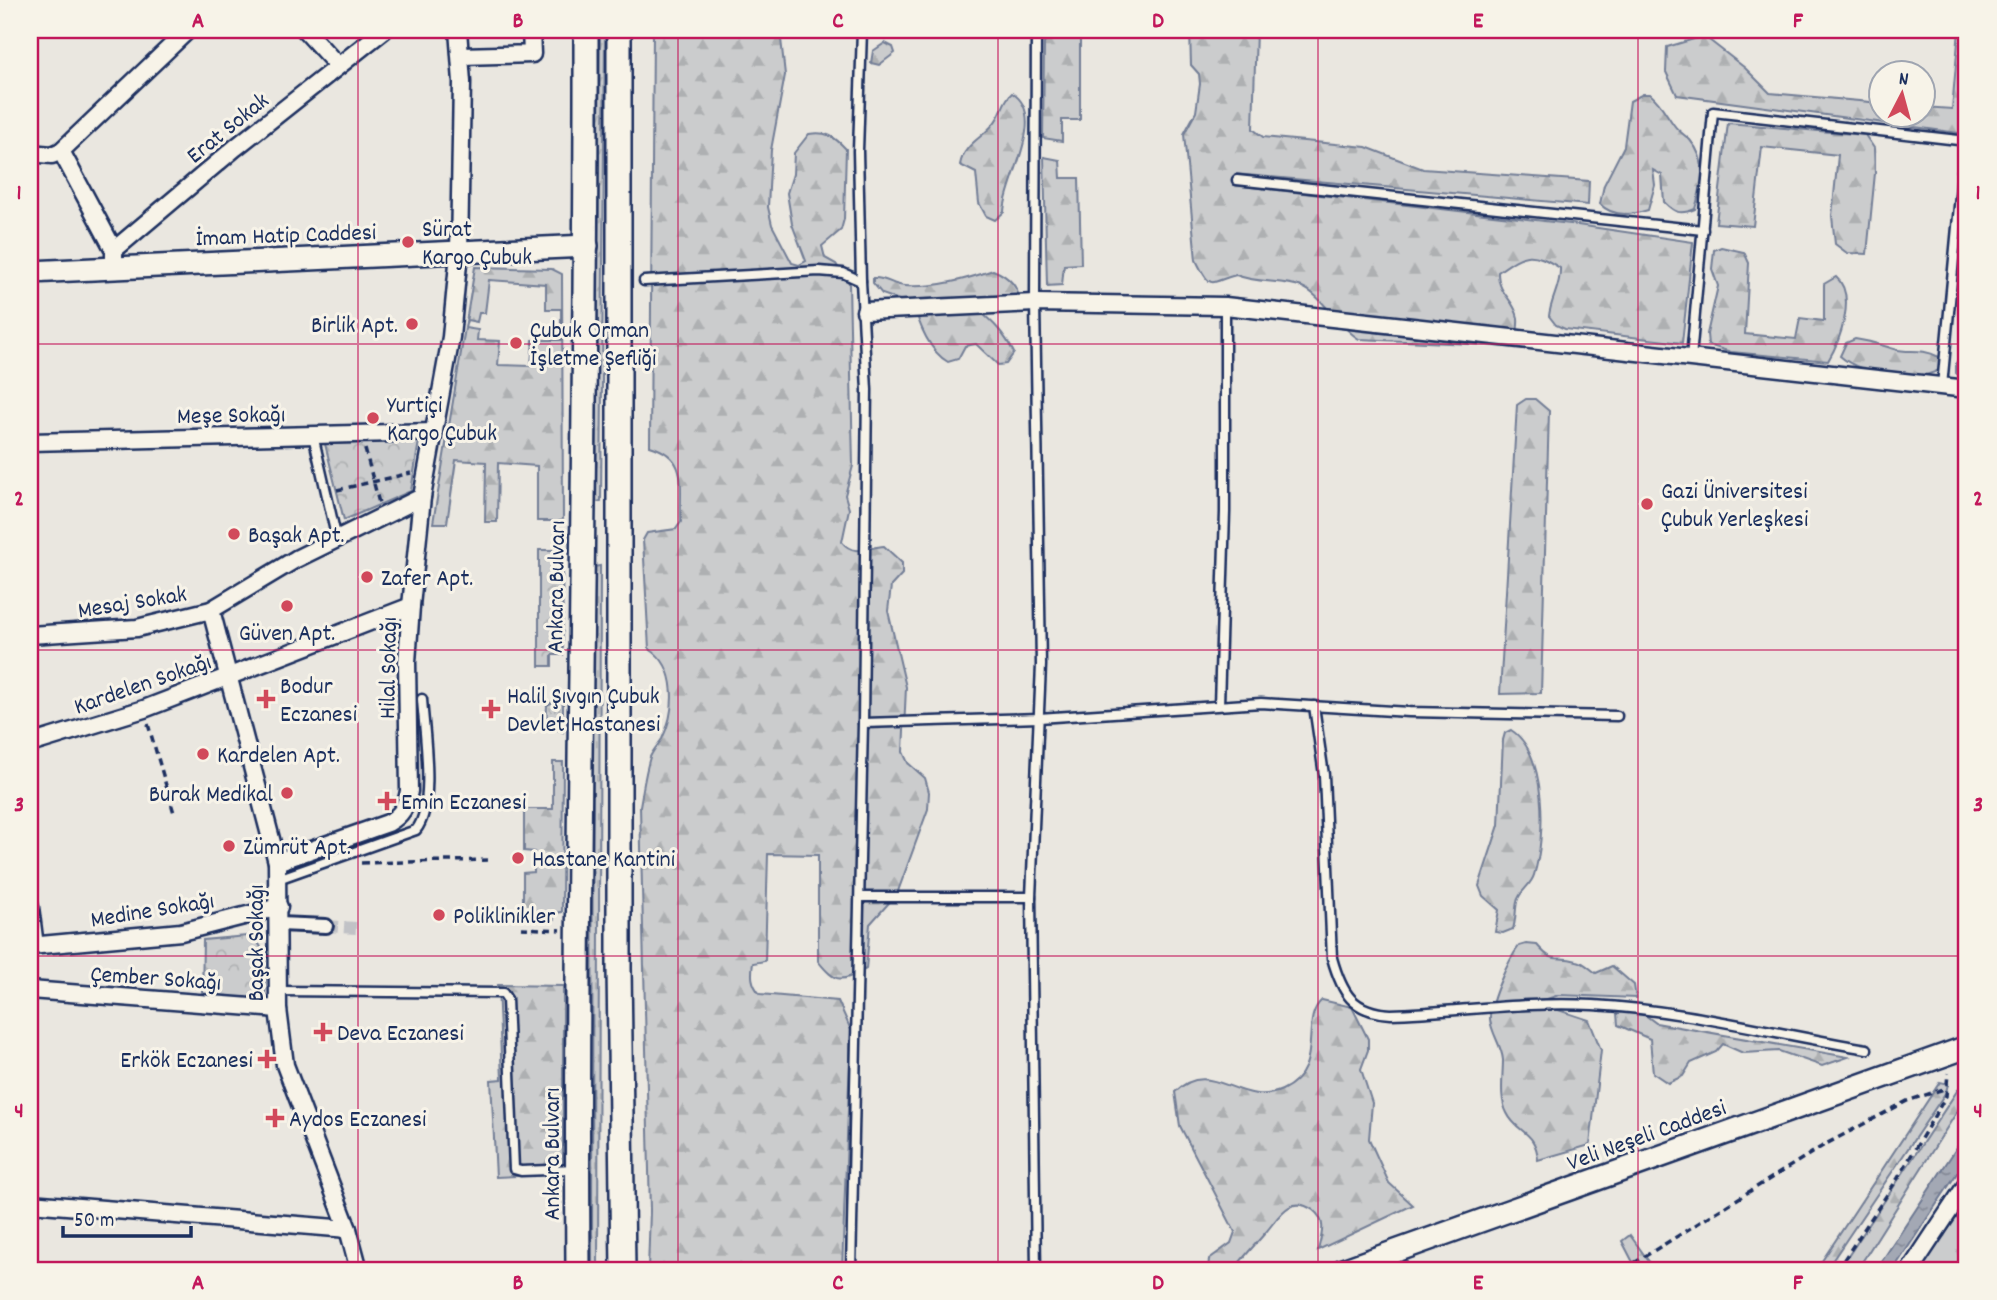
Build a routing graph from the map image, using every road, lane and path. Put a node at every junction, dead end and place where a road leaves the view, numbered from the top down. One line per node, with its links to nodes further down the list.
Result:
1 (187, 30): 14 (street)
2 (305, 30): 11 (street)
3 (384, 30): 11 (street, Erat Sokak)
4 (458, 30): 10 (street, Hilal Sokağı)
5 (531, 30): 10 (street)
6 (586, 30): 18 (main road, Ankara Bulvarı)
7 (620, 30): 75 (main road)
8 (862, 30): 23 (lane)
9 (1036, 30): 24 (lane)
10 (461, 56): 19 (street, Hilal Sokağı)
11 (338, 66): 20 (street, Erat Sokak)
12 (1967, 121): 13 (lane)
13 (1966, 141): 17 (lane); 28 (lane)
14 (61, 151): 15 (street); 20 (street)
15 (30, 153)
16 (1237, 180): 17 (lane)
17 (1703, 230): 27 (lane)
18 (587, 246): 19 (street, İmam Hatip Caddesi); 69 (main road, Ankara Bulvarı)
19 (459, 253): 20 (street, İmam Hatip Caddesi); 30 (street, Hilal Sokağı)
20 (114, 259): 21 (street, İmam Hatip Caddesi)
21 (30, 272)
22 (644, 281): 23 (lane)
23 (861, 281): 26 (lane)
24 (1035, 303): 25 (street); 26 (street); 48 (lane)
25 (1226, 306): 27 (street); 44 (lane)
26 (864, 312): 49 (lane)
27 (1691, 358): 28 (street)
28 (1942, 386): 29 (street)
29 (1967, 389)
30 (434, 432): 31 (street, Meşe Sokağı); 34 (street, Hilal Sokağı)
31 (361, 434): 32 (street, Meşe Sokağı); 35 (path)
32 (313, 435): 33 (street, Meşe Sokağı); 36 (lane)
33 (30, 442)
34 (427, 469): 35 (path); 37 (street, Hilal Sokağı)
35 (373, 481): 36 (path)
36 (325, 493): 38 (lane)
37 (422, 497): 38 (street, Mesaj Sokak); 39 (street, Hilal Sokağı)
38 (337, 540): 40 (street, Mesaj Sokak)
39 (411, 606): 42 (street, Kardelen Sokağı); 53 (street, Hilal Sokağı)
40 (211, 610): 41 (street, Mesaj Sokak); 42 (street, Başak Sokağı)
41 (30, 635)
42 (229, 677): 46 (street, Kardelen Sokağı); 53 (street, Başak Sokağı)
43 (422, 699): 54 (lane)
44 (1219, 705): 45 (lane); 48 (lane)
45 (1314, 706): 47 (lane); 67 (lane)
46 (144, 709): 50 (street, Kardelen Sokağı); 51 (path)
47 (1617, 716)
48 (1039, 718): 49 (lane); 57 (lane)
49 (863, 723): 56 (lane)
50 (30, 744)
51 (174, 813)
52 (492, 860): 54 (path)
53 (277, 862): 55 (street, Başak Sokağı)
54 (321, 864): 55 (lane)
55 (278, 879): 59 (street, Başak Sokağı)
56 (861, 897): 57 (lane); 76 (lane)
57 (1031, 897): 77 (lane)
58 (30, 907): 63 (street)
59 (279, 916): 60 (street); 63 (street, Medine Sokağı); 65 (street, Başak Sokağı)
60 (326, 926)
61 (521, 928): 62 (path)
62 (565, 930)
63 (33, 946)
64 (30, 990): 66 (street, Çember Sokağı)
65 (278, 991): 66 (street, Başak Sokağı); 69 (lane)
66 (278, 1009): 72 (street, Başak Sokağı)
67 (1867, 1049)
68 (1959, 1050): 78 (street, Veli Neşeli Caddesi)
69 (578, 1169): 74 (main road, Ankara Bulvarı)
70 (1967, 1184): 81 (street)
71 (30, 1203): 72 (street)
72 (348, 1229): 73 (street, Başak Sokağı)
73 (359, 1270)
74 (578, 1270)
75 (623, 1270)
76 (851, 1270)
77 (1036, 1270)
78 (1343, 1270)
79 (1628, 1270): 80 (path)
80 (1837, 1270)
81 (1910, 1270)

